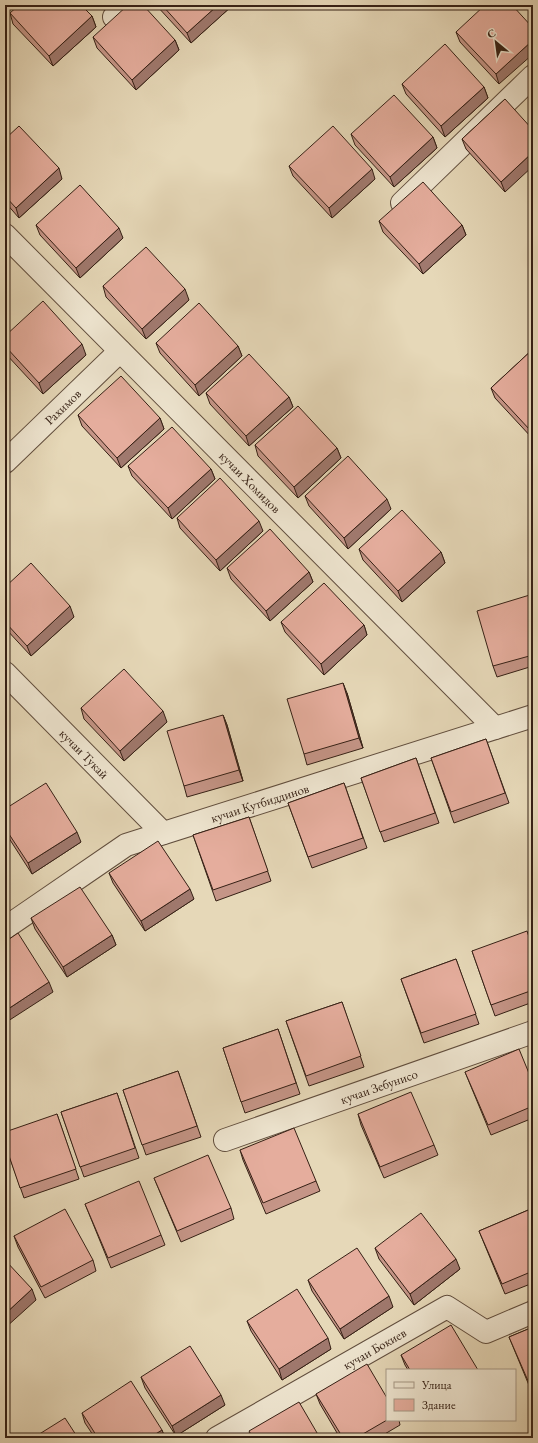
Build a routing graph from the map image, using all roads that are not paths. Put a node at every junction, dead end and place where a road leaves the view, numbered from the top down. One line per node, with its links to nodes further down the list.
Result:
1 (533, 76): 2 (street)
2 (389, 216)
3 (5, 235): 4 (street, кучаи Хомидов)
4 (120, 351): 5 (street, Рахимов); 8 (street, кучаи Хомидов)
5 (5, 462)
6 (5, 673): 9 (street, кучаи Тукай)
7 (533, 716): 8 (street, кучаи Кутбиддинов)
8 (495, 728): 9 (street, кучаи Кутбиддинов)
9 (163, 833): 10 (street, кучаи Кутбиддинов)
10 (5, 928)
11 (533, 1032): 12 (street, кучаи Зебунисо)
12 (225, 1140)
13 (533, 1312): 14 (street, кучаи Бокиев)
14 (217, 1438)

